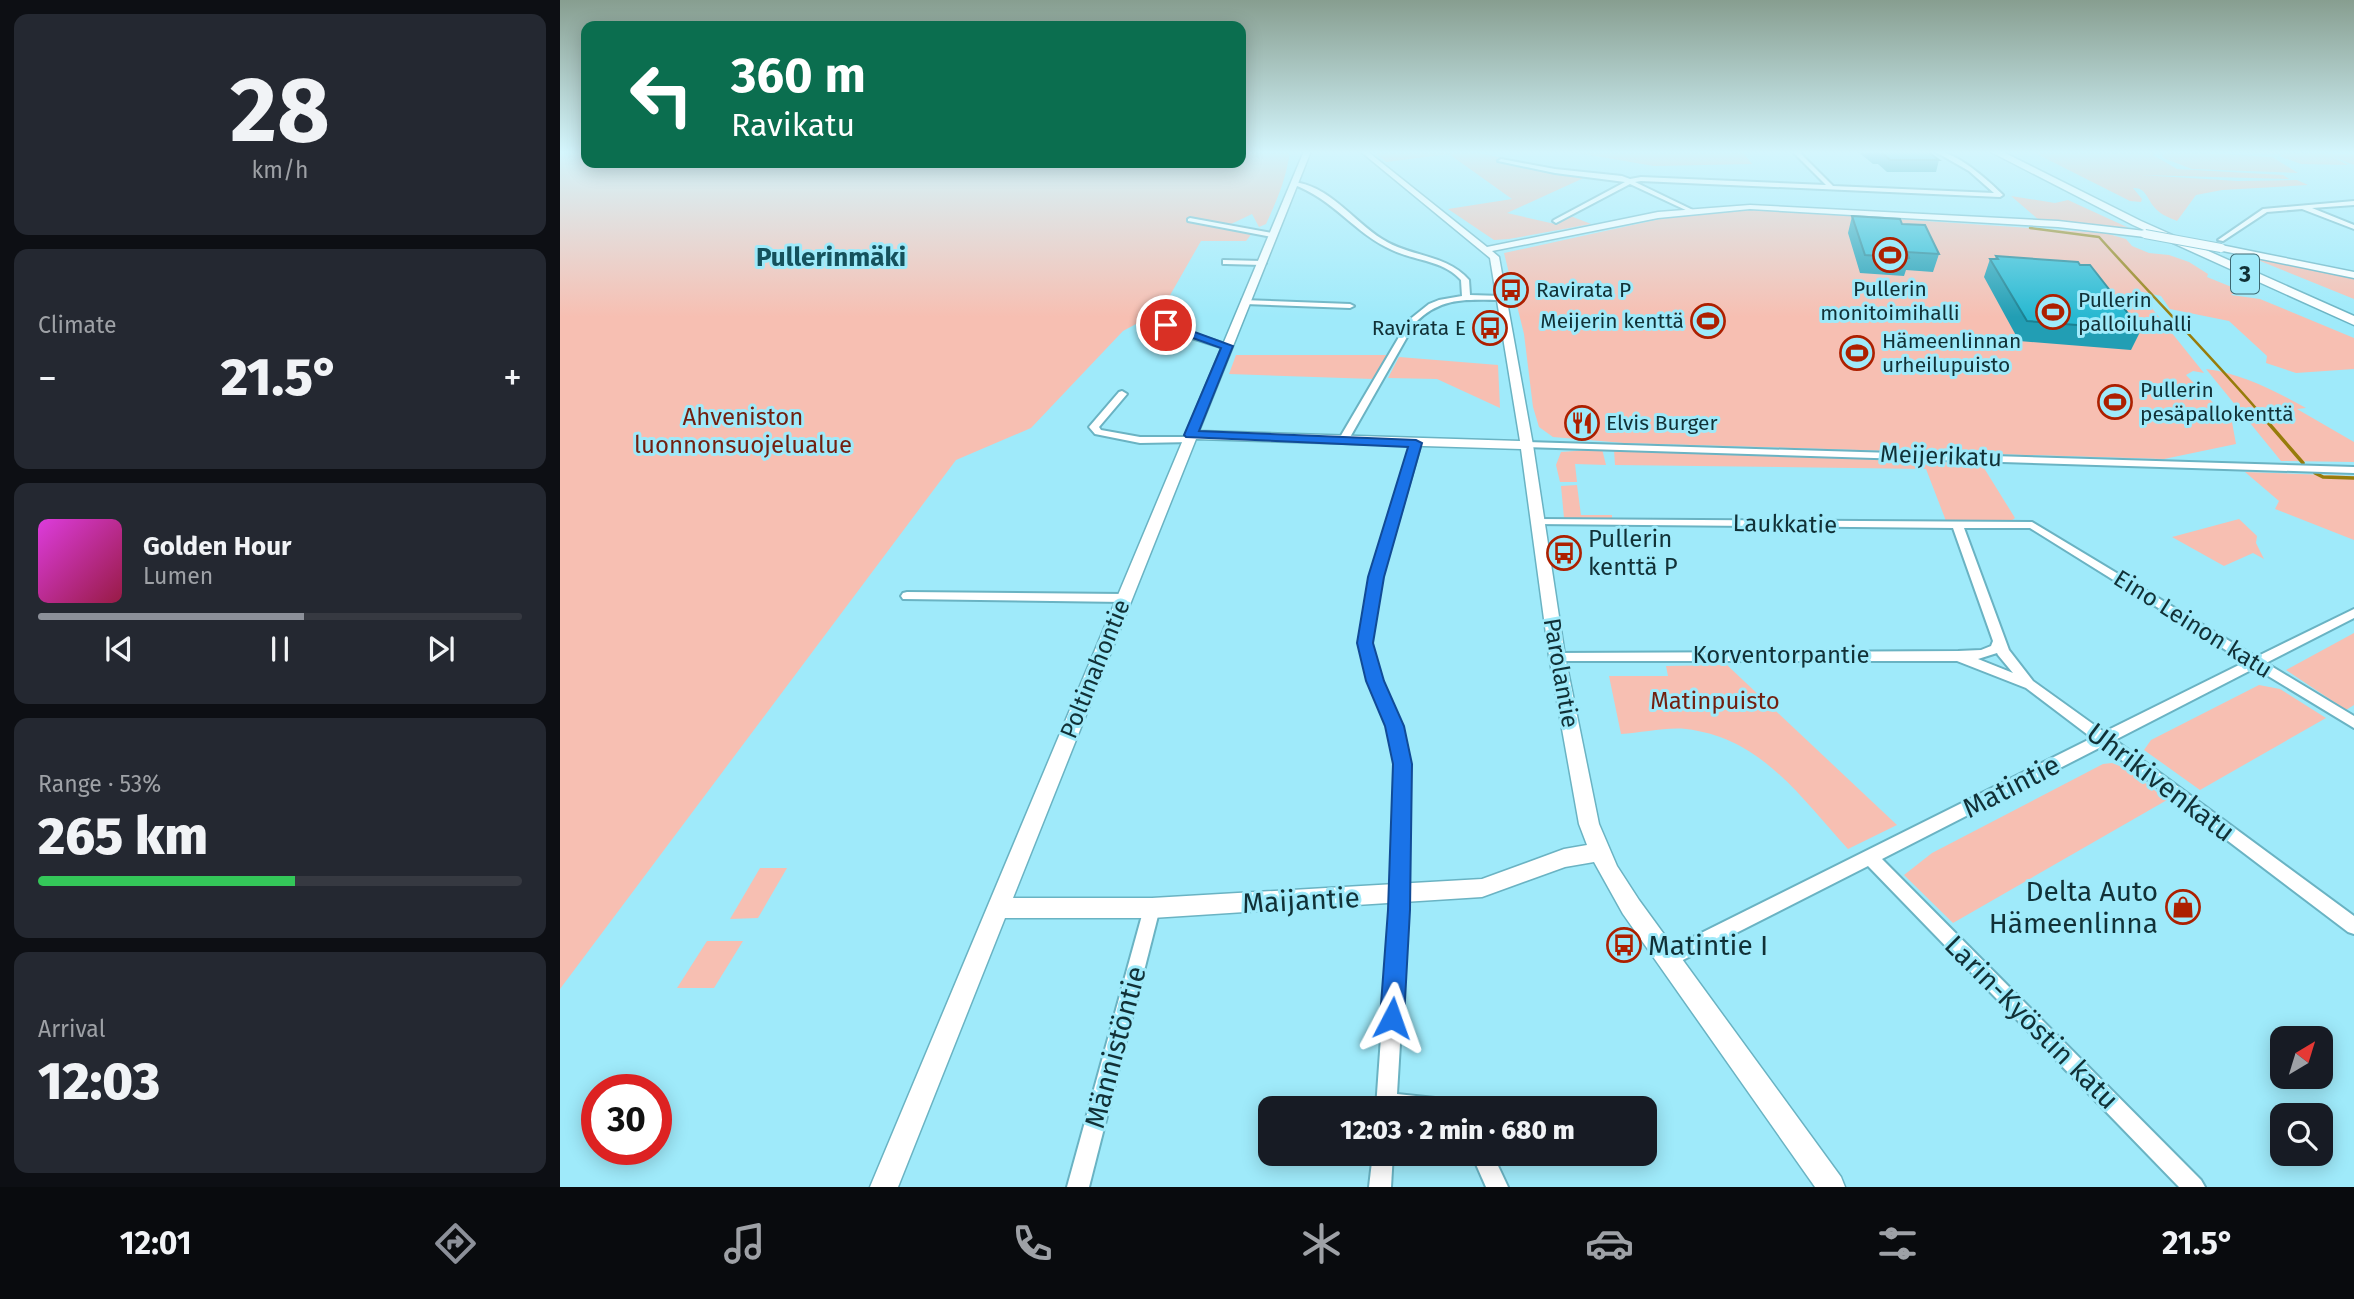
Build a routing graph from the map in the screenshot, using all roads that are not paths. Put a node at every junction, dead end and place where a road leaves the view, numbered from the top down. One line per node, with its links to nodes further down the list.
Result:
1 (1284, 206): 14 (main road, Poltinahontie)
2 (1338, 206): 20 (street)
3 (1430, 206): 16 (main road)
4 (1583, 206): 12 (street)
5 (1683, 206): 10 (street)
6 (2104, 206): 26 (highway, 3)
7 (2119, 206): 24 (highway, 3)
8 (2297, 206): 15 (street)
9 (2302, 206): 13 (street)
10 (1692, 211): 15 (main road, bridge); 16 (main road)
11 (1190, 220): 14 (street)
12 (1556, 221)
13 (2354, 227)
14 (1272, 235): 18 (main road, Poltinahontie)
15 (2221, 244): 19 (main road)
16 (1488, 249): 21 (main road, Parolantie)
17 (1226, 262): 18 (street)
18 (1262, 263): 22 (main road, Poltinahontie)
19 (2354, 275)
20 (1466, 298): 21 (street); 30 (street)
21 (1502, 298): 32 (main road, Parolantie)
22 (1245, 302): 23 (street); 27 (main road, Poltinahontie)
23 (1350, 306)
24 (2354, 313)
25 (1143, 320): 27 (street)
26 (2354, 321)
27 (1227, 346): 29 (main road, Poltinahontie)
28 (1122, 394): 29 (street)
29 (1190, 437): 30 (main road); 38 (main road, Poltinahontie)
30 (1344, 439): 31 (main road)
31 (1416, 443): 32 (main road); 49 (street)
32 (1527, 445): 33 (street, Meijerikatu); 34 (main road, Parolantie)
33 (2354, 470)
34 (1538, 522): 35 (street, Laukkatie); 41 (main road, Parolantie)
35 (1958, 526): 36 (street, Laukkatie); 40 (street)
36 (2032, 526): 43 (street, Eino Leinon katu)
37 (907, 596): 38 (street)
38 (1124, 598): 50 (main road, Poltinahontie)
39 (2354, 613): 43 (street, Matintie)
40 (1999, 640): 42 (street, Korventorpantie); 44 (street)
41 (1557, 656): 42 (street, Korventorpantie); 47 (main road, Parolantie)
42 (1958, 656): 44 (street, Uhrikivenkatu)
43 (2256, 663): 45 (street, Eino Leinon katu); 46 (street, Matintie)
44 (2031, 685): 46 (street, Uhrikivenkatu)
45 (2354, 723)
46 (2105, 739): 48 (street, Matintie); 52 (street, Uhrikivenkatu)
47 (1599, 852): 49 (main road, Maijantie); 53 (main road, Parolantie)
48 (1870, 858): 53 (street, Matintie); 62 (street, Larin-Kyöstin katu)
49 (1399, 895): 51 (main road, Maijantie); 54 (street)
50 (996, 908): 51 (main road, Maijantie); 57 (main road, Poltinahontie)
51 (1152, 908): 58 (street, Männistöntie)
52 (2354, 926)
53 (1667, 959): 61 (main road, Parolantie)
54 (1387, 1096)
55 (1382, 1166): 59 (street)
56 (1487, 1166): 60 (street)
57 (884, 1187)
58 (1078, 1187)
59 (1380, 1187)
60 (1497, 1187)
61 (1831, 1187)
62 (2194, 1187)

